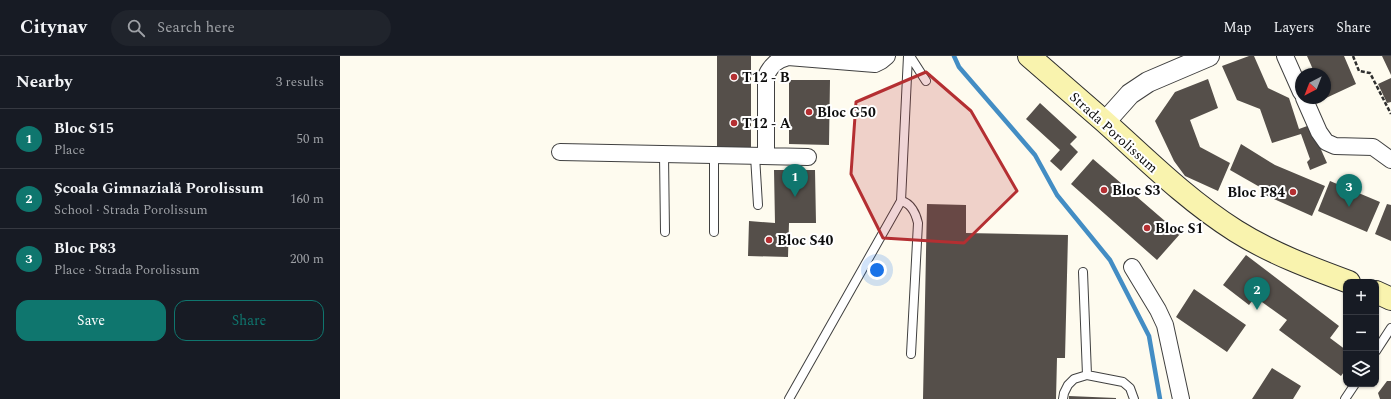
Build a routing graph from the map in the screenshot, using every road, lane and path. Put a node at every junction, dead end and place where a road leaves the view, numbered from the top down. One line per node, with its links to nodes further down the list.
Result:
1 (887, 56): 15 (street)
2 (909, 56): 8 (lane); 18 (lane)
3 (1029, 56): 11 (main road, Strada Porolissum)
4 (1209, 56): 11 (street)
5 (1285, 56): 7 (street)
6 (1353, 56): 10 (path)
7 (1295, 78)
8 (926, 81)
9 (1307, 104): 17 (street)
10 (1391, 114)
11 (1104, 122): 24 (main road, Strada Porolissum)
12 (560, 152): 13 (street)
13 (664, 155): 14 (street); 20 (lane)
14 (714, 156): 15 (street); 21 (lane)
15 (760, 156): 16 (street); 19 (lane)
16 (808, 157)
17 (1391, 160)
18 (901, 202): 29 (lane); 32 (lane)
19 (758, 205)
20 (664, 232)
21 (714, 232)
22 (1132, 267): 35 (street)
23 (1083, 272): 30 (lane)
24 (1343, 280)
25 (1379, 293): 26 (main road)
26 (1391, 299)
27 (1391, 328): 28 (lane)
28 (1379, 346)
29 (910, 354)
30 (1087, 375): 33 (lane); 34 (lane)
31 (1353, 387): 36 (lane)
32 (789, 399)
33 (1063, 399)
34 (1134, 399)
35 (1181, 399)
36 (1345, 399)

